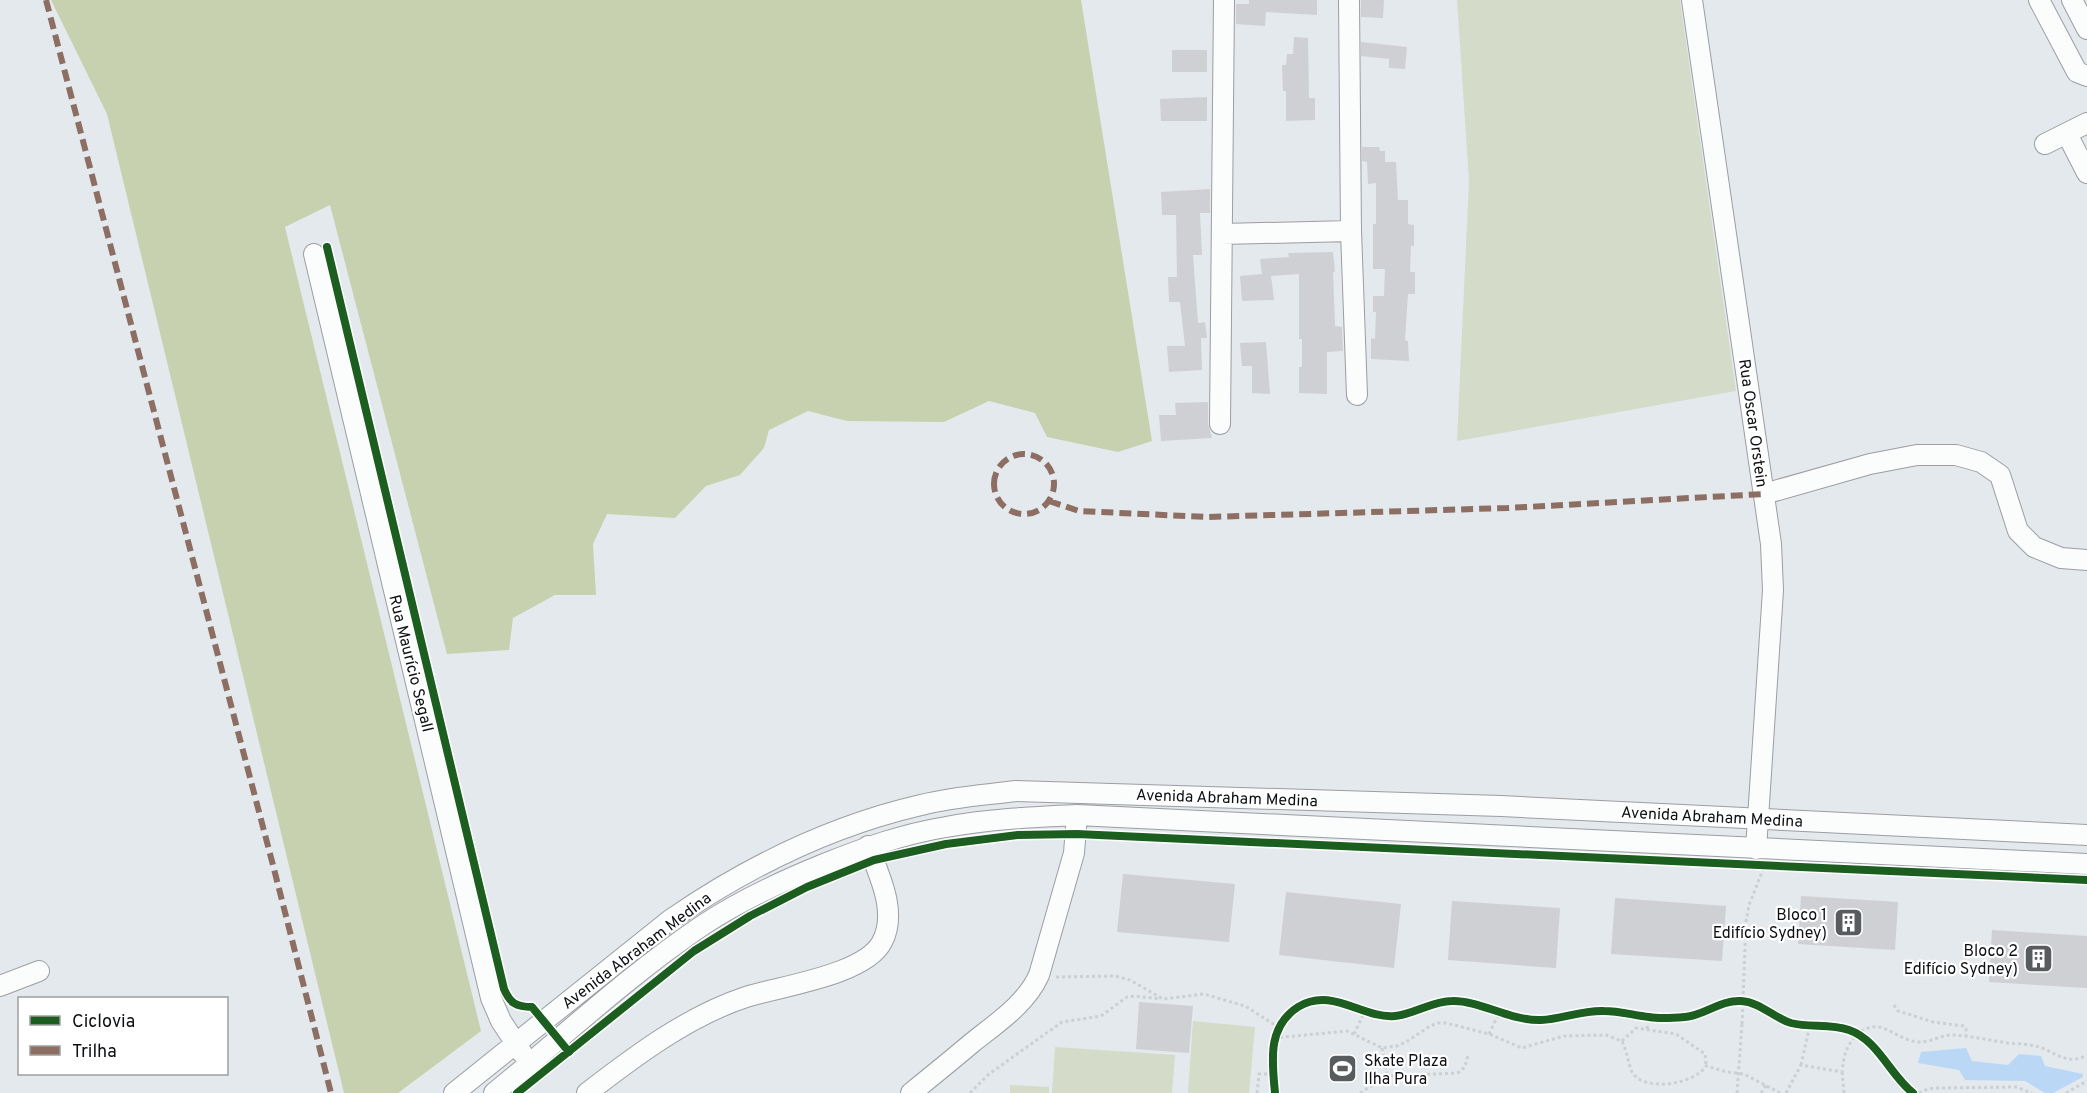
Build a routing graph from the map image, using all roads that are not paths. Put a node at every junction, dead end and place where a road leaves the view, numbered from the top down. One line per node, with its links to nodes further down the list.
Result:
1 (1224, 0): 13 (street)
2 (1349, 0): 12 (street)
3 (1692, 0): 17 (street, Rua Oscar Orstein)
4 (2038, 0): 7 (street)
5 (2072, 0): 6 (street)
6 (2087, 29)
7 (2087, 76)
8 (2087, 123): 9 (street)
9 (2067, 134): 10 (street); 11 (street)
10 (2045, 144)
11 (2087, 173)
12 (1351, 231): 13 (street); 15 (street)
13 (1222, 234): 16 (street)
14 (314, 254): 31 (street, Rua Maurício Segall)
15 (1357, 395)
16 (1220, 424)
17 (1764, 494): 18 (street); 22 (street, Rua Oscar Orstein)
18 (2087, 560)
19 (1209, 796): 20 (street, Avenida Abraham Medina); 23 (street); 31 (street, Avenida Abraham Medina)
20 (1246, 797): 22 (street, Avenida Abraham Medina); 24 (street)
21 (1077, 816): 23 (street, Avenida Abraham Medina); 26 (street, Avenida Abraham Medina); 36 (street)
22 (1758, 819): 25 (street, Avenida Abraham Medina); 27 (street, Rua Oscar Orstein)
23 (1206, 822): 24 (street, Avenida Abraham Medina)
24 (1244, 824): 27 (street, Avenida Abraham Medina)
25 (2087, 835)
26 (868, 846): 32 (street, Avenida Abraham Medina); 35 (street)
27 (1760, 862): 28 (street, Avenida Abraham Medina)
28 (2087, 864)
29 (39, 970): 30 (street)
30 (0, 986)
31 (515, 1044): 32 (street, Rua Maurício Segall); 33 (street, Avenida Abraham Medina)
32 (530, 1064): 34 (street, Avenida Abraham Medina)
33 (454, 1093)
34 (494, 1093)
35 (587, 1093)
36 (911, 1093)

